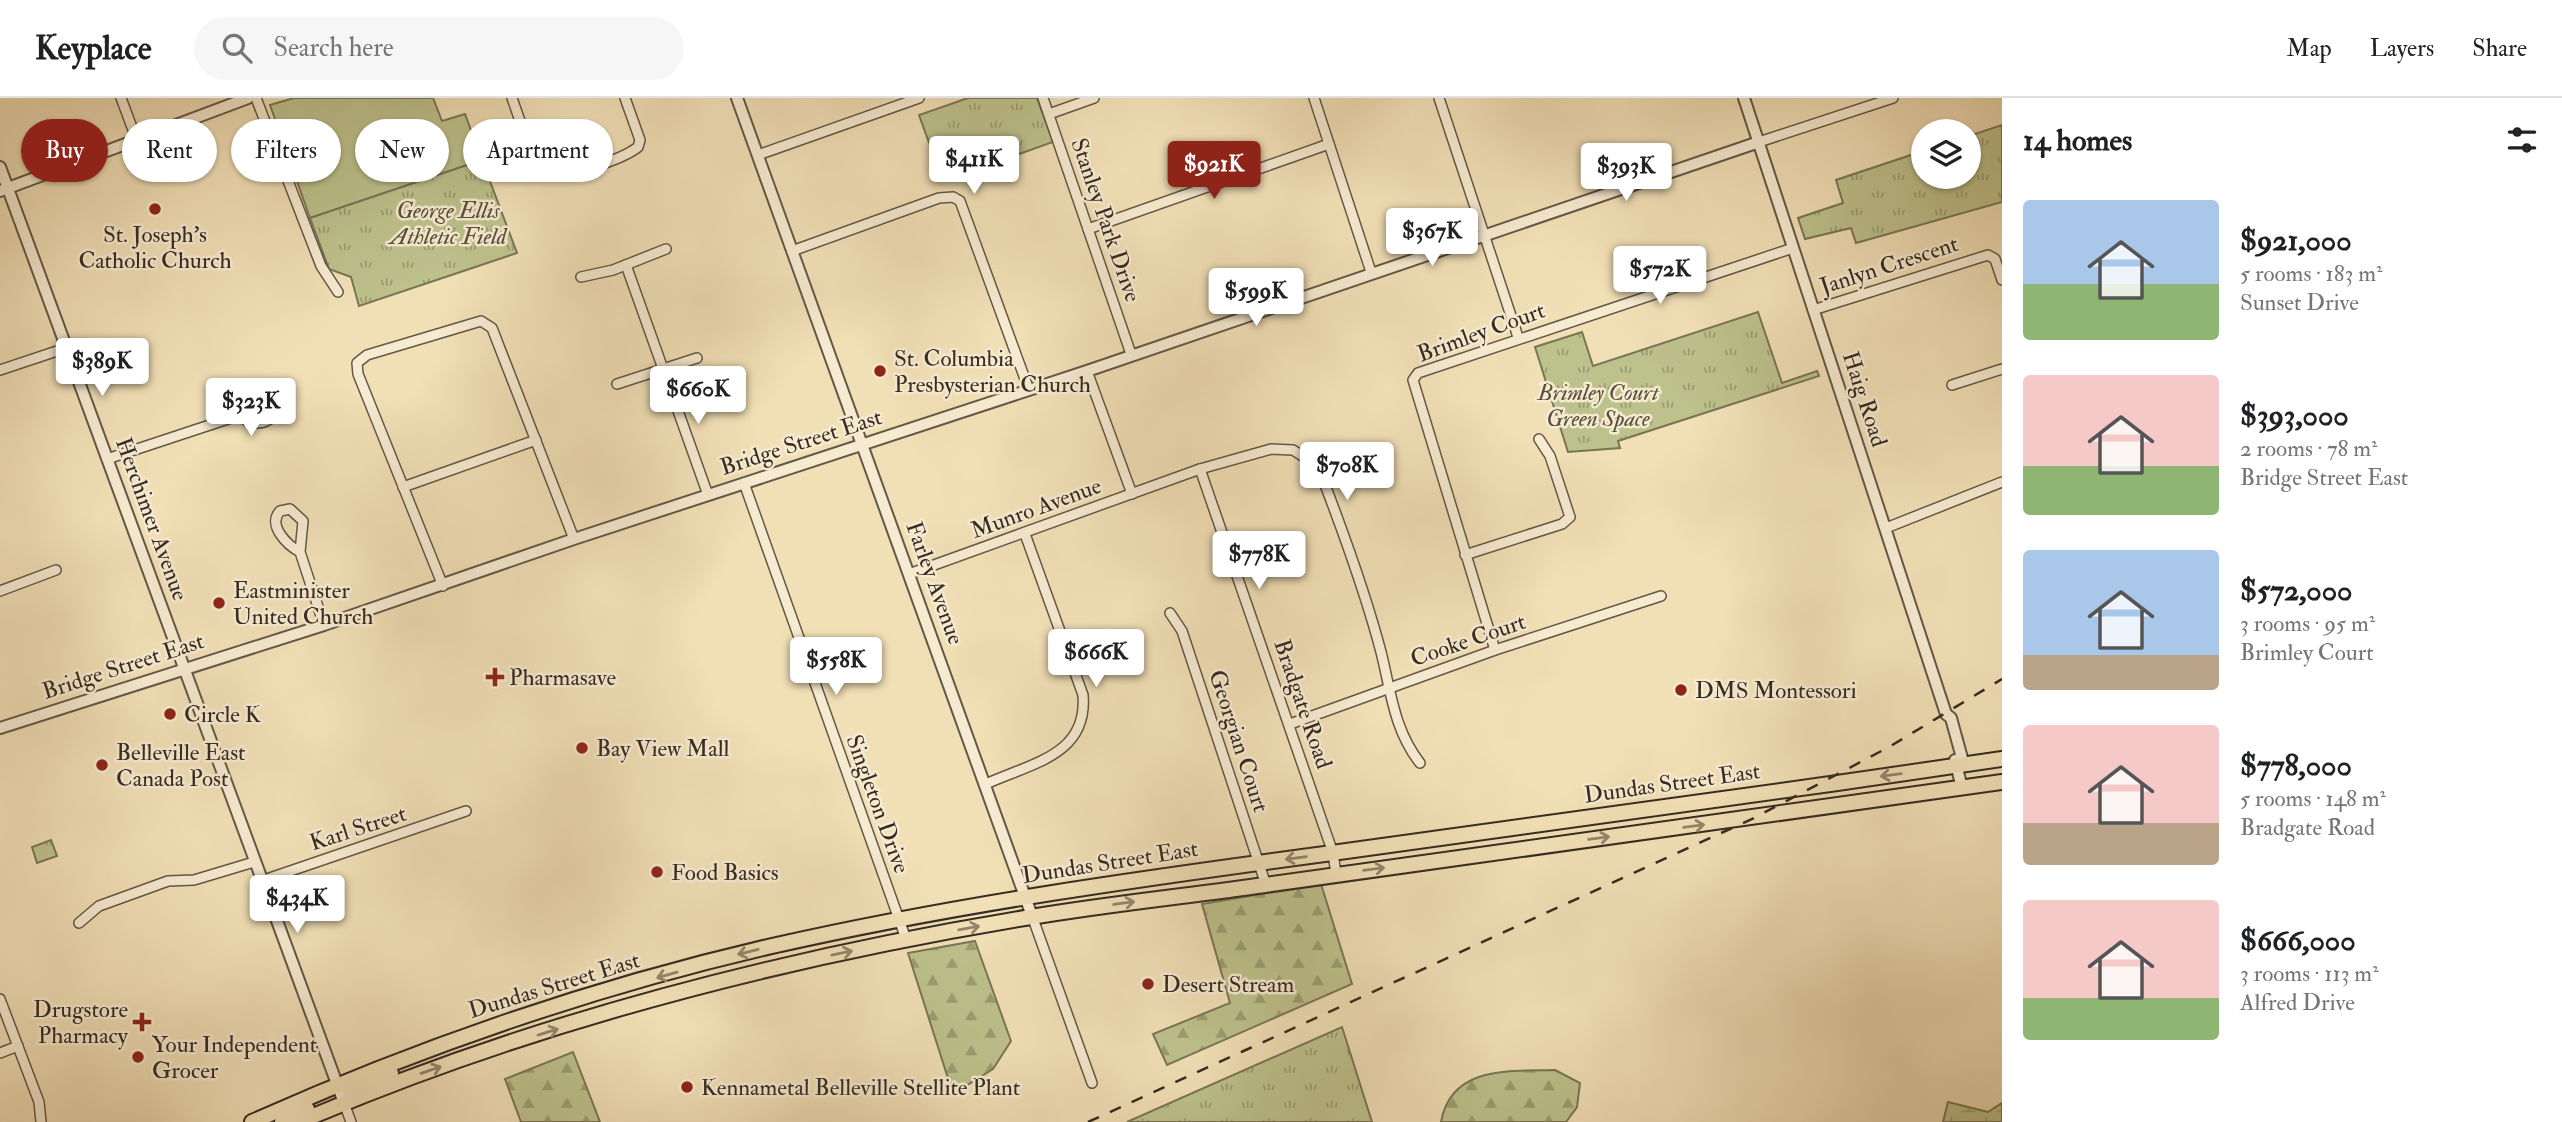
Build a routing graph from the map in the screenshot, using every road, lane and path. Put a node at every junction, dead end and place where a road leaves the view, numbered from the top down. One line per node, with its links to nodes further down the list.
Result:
1 (121, 98): 15 (street)
2 (248, 98): 16 (street)
3 (257, 98): 32 (street)
4 (512, 98): 5 (street)
5 (625, 98)
6 (737, 98): 20 (street, Farley Avenue)
7 (919, 98): 20 (street)
8 (1043, 98): 14 (street, Stanley Park Drive)
9 (1094, 98): 14 (street)
10 (1314, 98): 19 (street)
11 (1439, 98): 24 (street)
12 (1744, 98): 17 (street, Haig Road)
13 (1892, 98): 17 (street, Bridge Street East)
14 (1049, 114): 23 (street, Stanley Park Drive)
15 (129, 119)
16 (189, 119)
17 (1759, 142): 24 (street, Bridge Street East); 25 (street, Haig Road)
18 (122, 144): 22 (street)
19 (1329, 144): 23 (street); 29 (street)
20 (758, 155): 27 (street, Farley Avenue)
21 (0, 167): 22 (street, Herchimer Avenue)
22 (4, 190): 35 (street, Herchimer Avenue)
23 (1088, 229): 36 (street, Stanley Park Drive)
24 (1483, 234): 29 (street, Bridge Street East); 34 (street)
25 (1793, 248): 33 (street, Haig Road); 34 (street, Brimley Court)
26 (666, 249): 28 (street)
27 (792, 251): 44 (street); 48 (street, Farley Avenue)
28 (626, 265): 30 (street); 38 (street)
29 (1371, 272): 36 (street, Bridge Street East)
30 (581, 277)
31 (2002, 280): 33 (street, Janlyn Crescent)
32 (338, 292)
33 (1813, 310): 56 (street, Haig Road)
34 (1518, 337): 60 (street, Brimley Court)
35 (66, 348): 40 (street); 49 (street, Herchimer Avenue)
36 (1131, 355): 41 (street, Bridge Street East)
37 (696, 358): 38 (street)
38 (661, 368): 42 (street); 55 (street)
39 (2002, 369): 43 (street)
40 (0, 370)
41 (1087, 371): 44 (street, Bridge Street East); 54 (street, Munro Avenue)
42 (617, 384)
43 (1952, 385)
44 (1029, 390): 48 (street, Bridge Street East)
45 (240, 415): 49 (street)
46 (1539, 439): 60 (street)
47 (536, 440): 53 (street); 53 (street); 58 (street)
48 (861, 446): 52 (street, Bridge Street East); 62 (street, Farley Avenue)
49 (107, 459): 69 (street, Herchimer Avenue)
50 (1200, 469): 54 (street); 70 (street); 71 (street, Bradgate Road)
51 (2002, 482): 56 (street)
52 (744, 483): 55 (street, Bridge Street East); 94 (street, Singleton Drive)
53 (403, 487): 63 (street)
54 (1132, 494): 57 (street, Munro Avenue)
55 (708, 495): 58 (street, Bridge Street East)
56 (1886, 528): 75 (street, Haig Road)
57 (1025, 534): 62 (street, Munro Avenue); 77 (street)
58 (574, 539): 63 (street, Bridge Street East)
59 (300, 552): 59 (street); 67 (street)
60 (1465, 555): 68 (street, Brimley Court)
61 (56, 570): 64 (street)
62 (909, 575): 77 (street, Farley Avenue)
63 (443, 586): 67 (street, Bridge Street East)
64 (0, 591)
65 (1661, 596): 68 (street, Cooke Court)
66 (1170, 613): 86 (street, Georgian Court)
67 (324, 625): 69 (street, Bridge Street East)
68 (1495, 650): 70 (street, Cooke Court)
69 (184, 668): 72 (street, Bridge Street East); 85 (street, Herchimer Avenue)
70 (1388, 688): 71 (street, Cooke Court); 74 (street)
71 (1290, 724): 84 (street, Bradgate Road)
72 (0, 728)
73 (2002, 759): 75 (main road, Dundas Street East)
74 (1420, 763)
75 (1959, 765): 78 (street, Haig Road); 80 (main road, Dundas Street East, one-way to 80)
76 (2002, 782): 78 (main road, Dundas Street East)
77 (986, 784): 91 (street, Farley Avenue)
78 (1962, 788): 82 (main road, Dundas Street East, one-way to 78)
79 (466, 811): 88 (street, Karl Street)
80 (1622, 812): 81 (main road, Dundas Street East); 82 (main road)
81 (1506, 828): 83 (main road); 84 (main road, Dundas Street East)
82 (1627, 835): 83 (main road, Dundas Street East, one-way to 82)
83 (1512, 850): 87 (main road, Dundas Street East, one-way to 83)
84 (1333, 853): 86 (main road, Dundas Street East, one-way to 86); 87 (street, Bradgate Road)
85 (254, 862): 88 (street, Herchimer Avenue); 95 (street)
86 (1259, 862): 89 (street, Georgian Court); 90 (main road, Dundas Street East)
87 (1336, 874): 89 (main road, Dundas Street East)
88 (261, 881): 102 (street, Herchimer Avenue)
89 (1266, 885): 92 (main road, Dundas Street East, one-way to 89)
90 (1084, 888): 91 (main road, Dundas Street East); 92 (main road)
91 (1025, 898): 93 (street, Farley Avenue); 94 (main road, Dundas Street East)
92 (1088, 908): 93 (main road, Dundas Street East)
93 (1032, 916): 96 (main road, Dundas Street East, one-way to 93); 101 (street, Farley Avenue)
94 (899, 920): 96 (street, Singleton Drive); 99 (main road, Dundas Street East, one-way to 99)
95 (79, 923)
96 (906, 939): 103 (main road, Dundas Street East, one-way to 96)
97 (0, 999): 98 (street)
98 (18, 1046): 100 (street); 104 (street)
99 (428, 1050): 102 (main road, Dundas Street East); 103 (main road)
100 (0, 1053)
101 (1092, 1083)
102 (337, 1084): 103 (street, Herchimer Avenue); 105 (main road, Dundas Street East); 106 (main road)
103 (344, 1103): 107 (main road, Dundas Street East); 108 (street, Herchimer Avenue)
104 (41, 1122)
105 (252, 1122)
106 (282, 1122)
107 (299, 1122)
108 (351, 1122)

